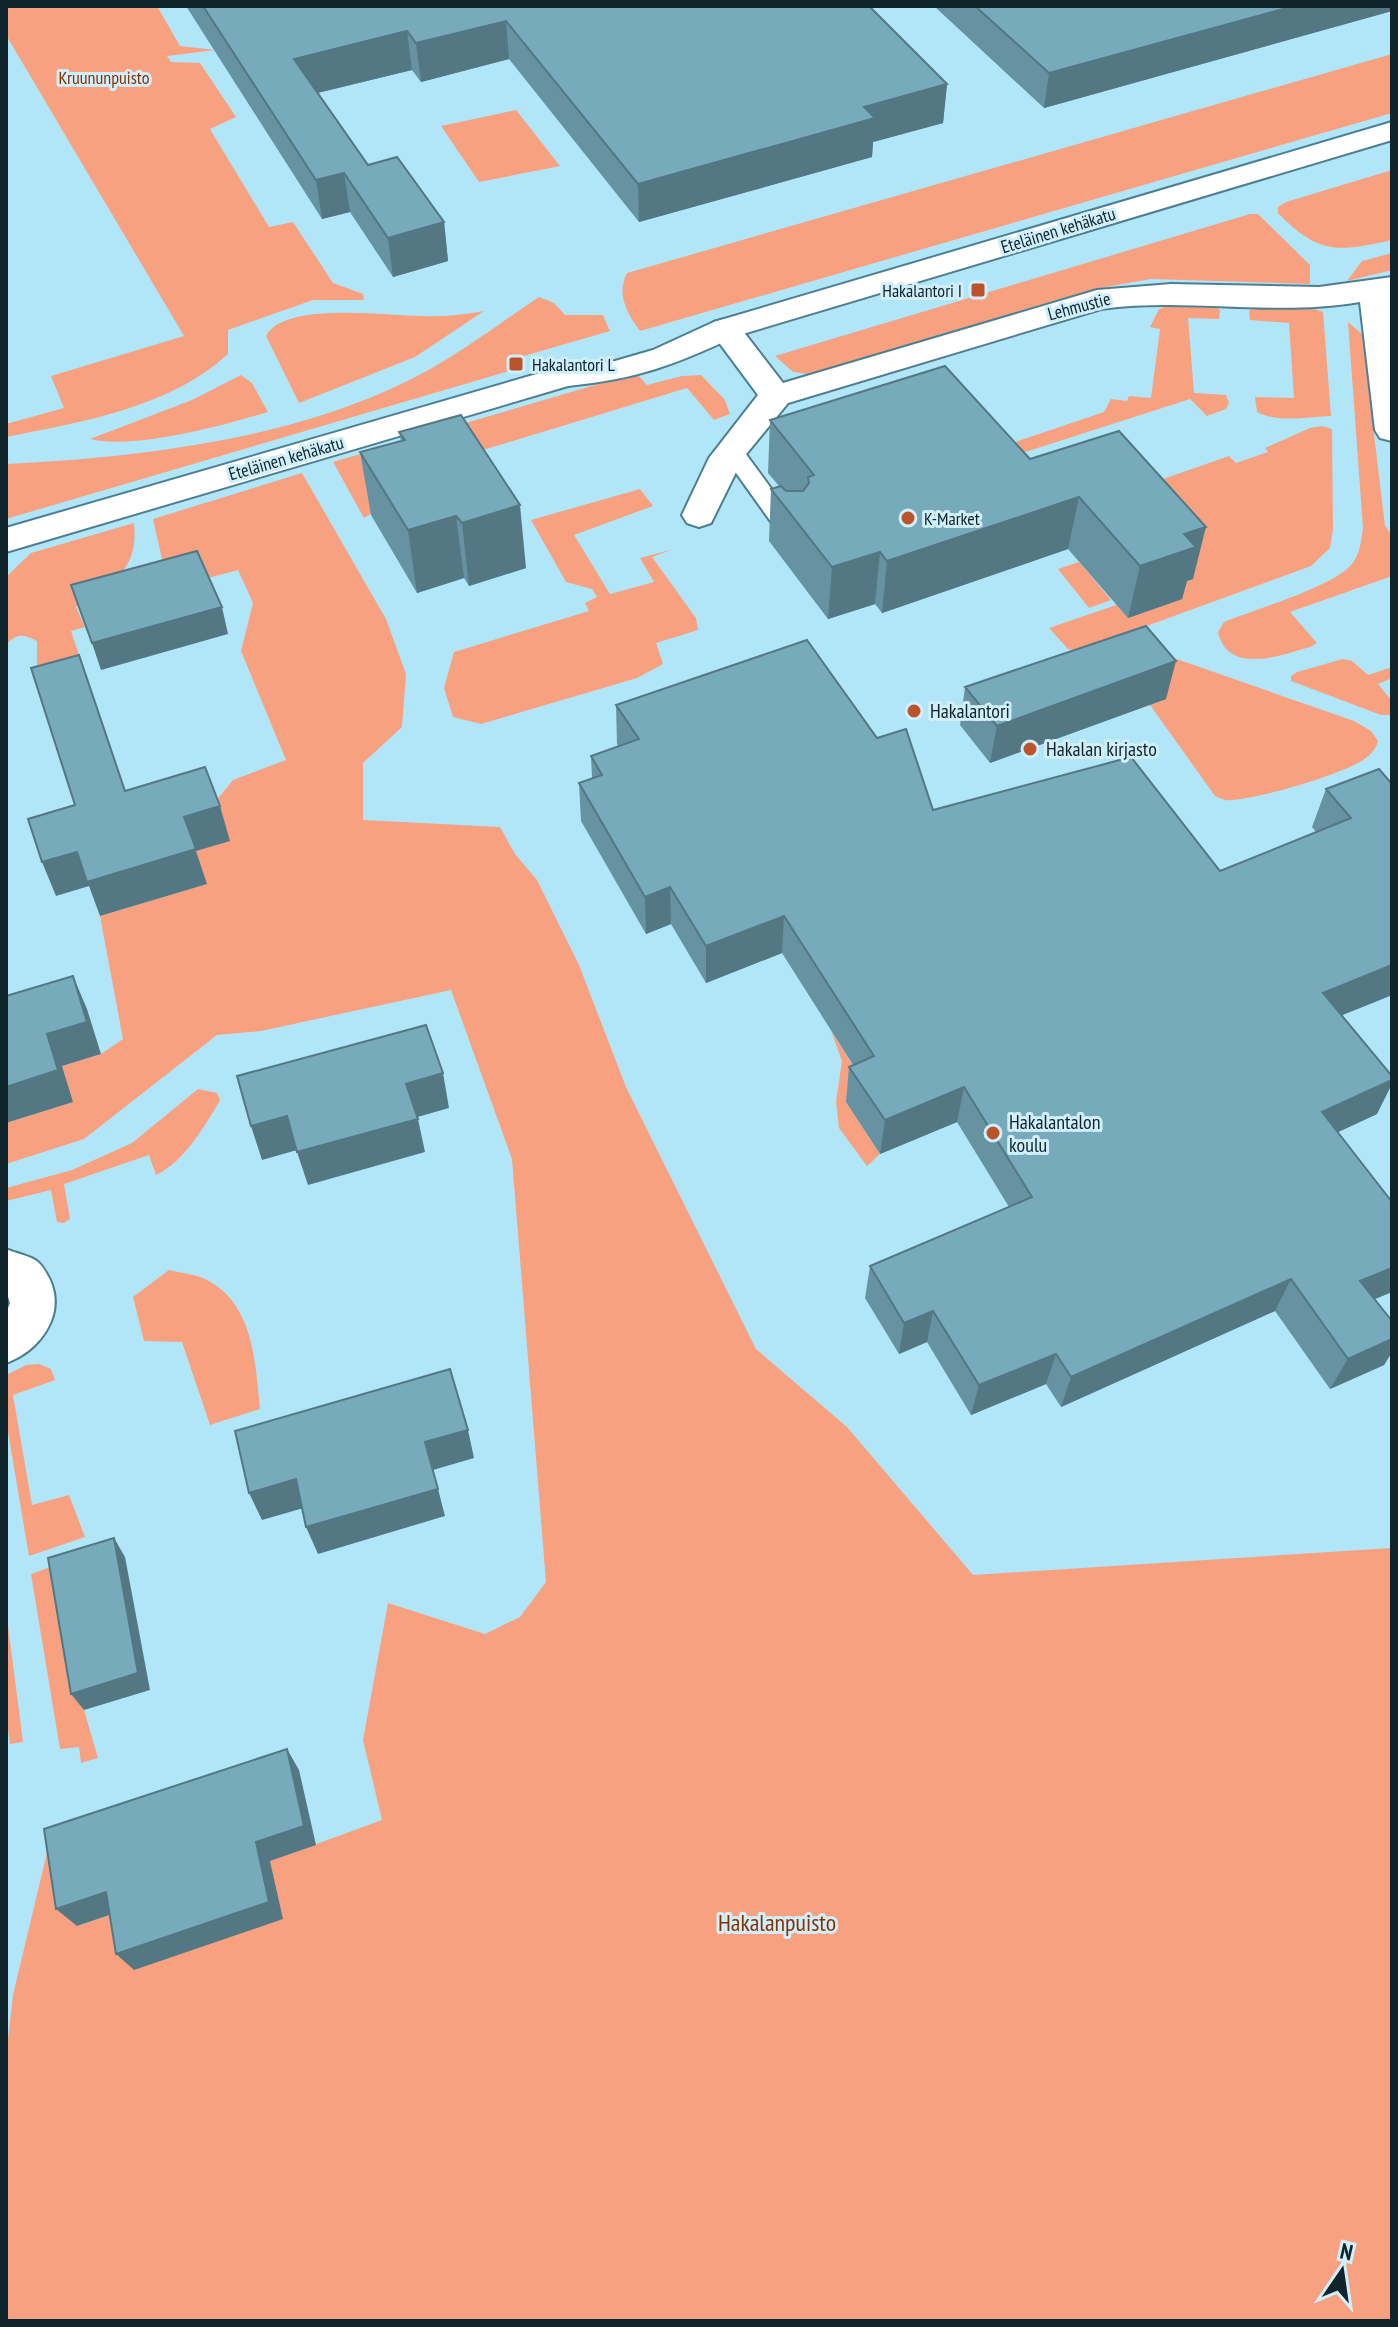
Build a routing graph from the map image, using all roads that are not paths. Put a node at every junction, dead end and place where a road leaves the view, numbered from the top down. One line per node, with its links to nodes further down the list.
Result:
1 (1392, 131): 3 (street, Eteläinen kehäkatu)
2 (1384, 288): 4 (street, Lehmustie); 5 (street)
3 (725, 329): 4 (street); 9 (street, Eteläinen kehäkatu)
4 (776, 396): 6 (street)
5 (1392, 430)
6 (732, 451): 7 (street); 8 (lane)
7 (699, 515)
8 (792, 534)
9 (6, 540)
10 (6, 1269): 11 (street)
11 (6, 1342)

